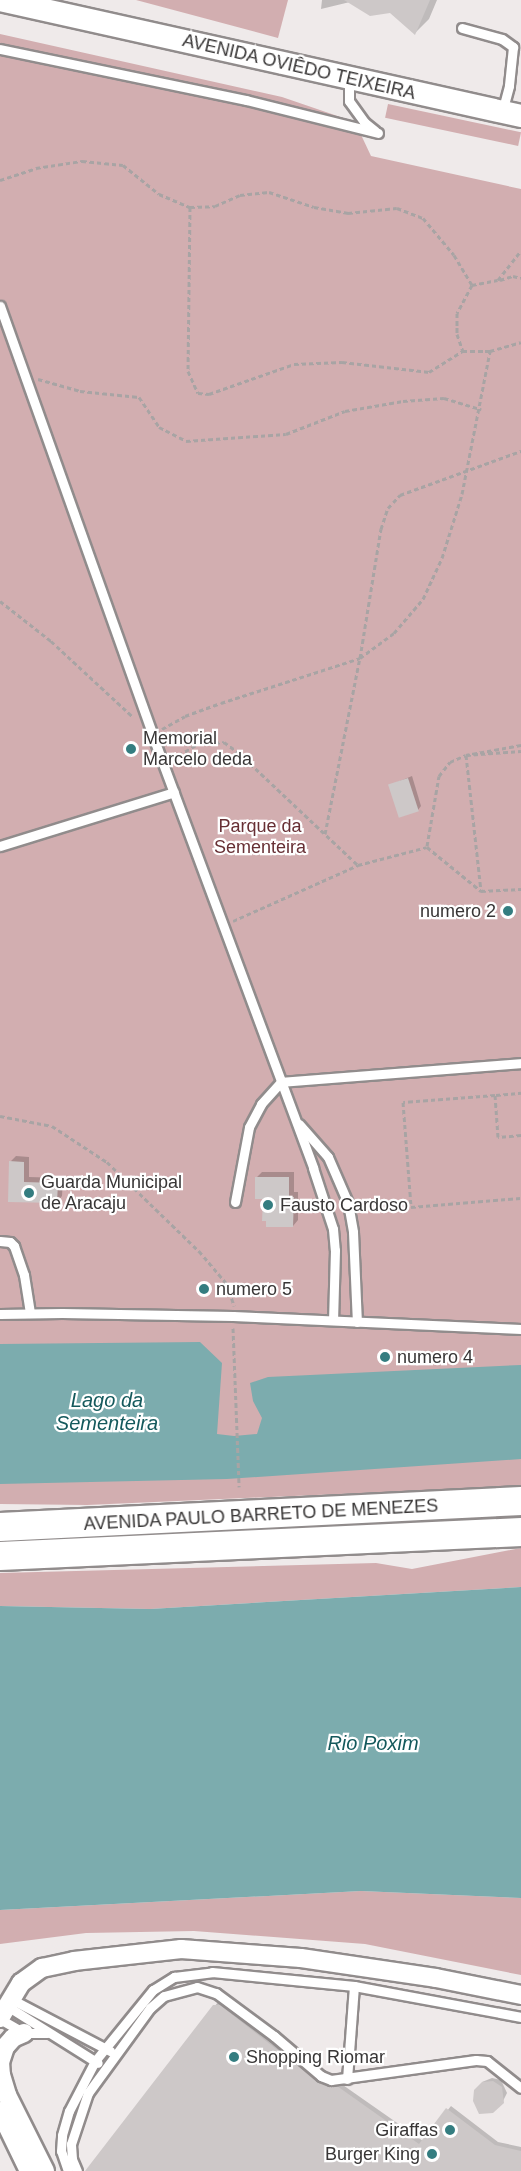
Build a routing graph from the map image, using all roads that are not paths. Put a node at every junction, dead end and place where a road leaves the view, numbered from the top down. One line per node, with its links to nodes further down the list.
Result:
1 (0, 0): 3 (street, AVENIDA OVIÊDO TEIXEIRA)
2 (41, 0): 3 (street, AVENIDA OVIÊDO TEIXEIRA)
3 (78, 16): 6 (street, AVENIDA OVIÊDO TEIXEIRA)
4 (462, 28): 7 (lane)
5 (0, 49): 6 (lane)
6 (349, 78): 7 (street, AVENIDA OVIÊDO TEIXEIRA)
7 (511, 114)
8 (0, 306): 9 (lane)
9 (174, 792): 10 (lane); 12 (lane)
10 (0, 846)
11 (521, 1063): 12 (lane)
12 (281, 1082): 13 (lane); 14 (lane)
13 (294, 1119): 18 (lane); 19 (lane)
14 (235, 1202)
15 (0, 1241): 16 (lane)
16 (30, 1313): 17 (lane); 18 (lane)
17 (0, 1314)
18 (333, 1320): 19 (lane)
19 (357, 1322): 20 (lane)
20 (521, 1329)
21 (521, 1501): 22 (main road, AVENIDA PAULO BARRETO DE MENEZES)
22 (0, 1527)
23 (521, 1532): 24 (main road, AVENIDA PAULO BARRETO DE MENEZES)
24 (0, 1556)
25 (354, 1986): 28 (lane); 31 (lane); 35 (lane)
26 (521, 1995): 27 (street)
27 (4, 2010): 29 (lane); 30 (lane); 31 (lane)
28 (521, 2017)
29 (24, 2033): 30 (lane); 39 (street)
30 (47, 2033): 33 (lane)
31 (105, 2048): 32 (lane); 33 (lane)
32 (115, 2054): 34 (lane); 35 (lane)
33 (94, 2061): 34 (lane); 40 (lane)
34 (105, 2068): 41 (lane)
35 (346, 2079): 36 (lane)
36 (521, 2088)
37 (0, 2111): 38 (street)
38 (29, 2171)
39 (45, 2171)
40 (68, 2171)
41 (77, 2171)

